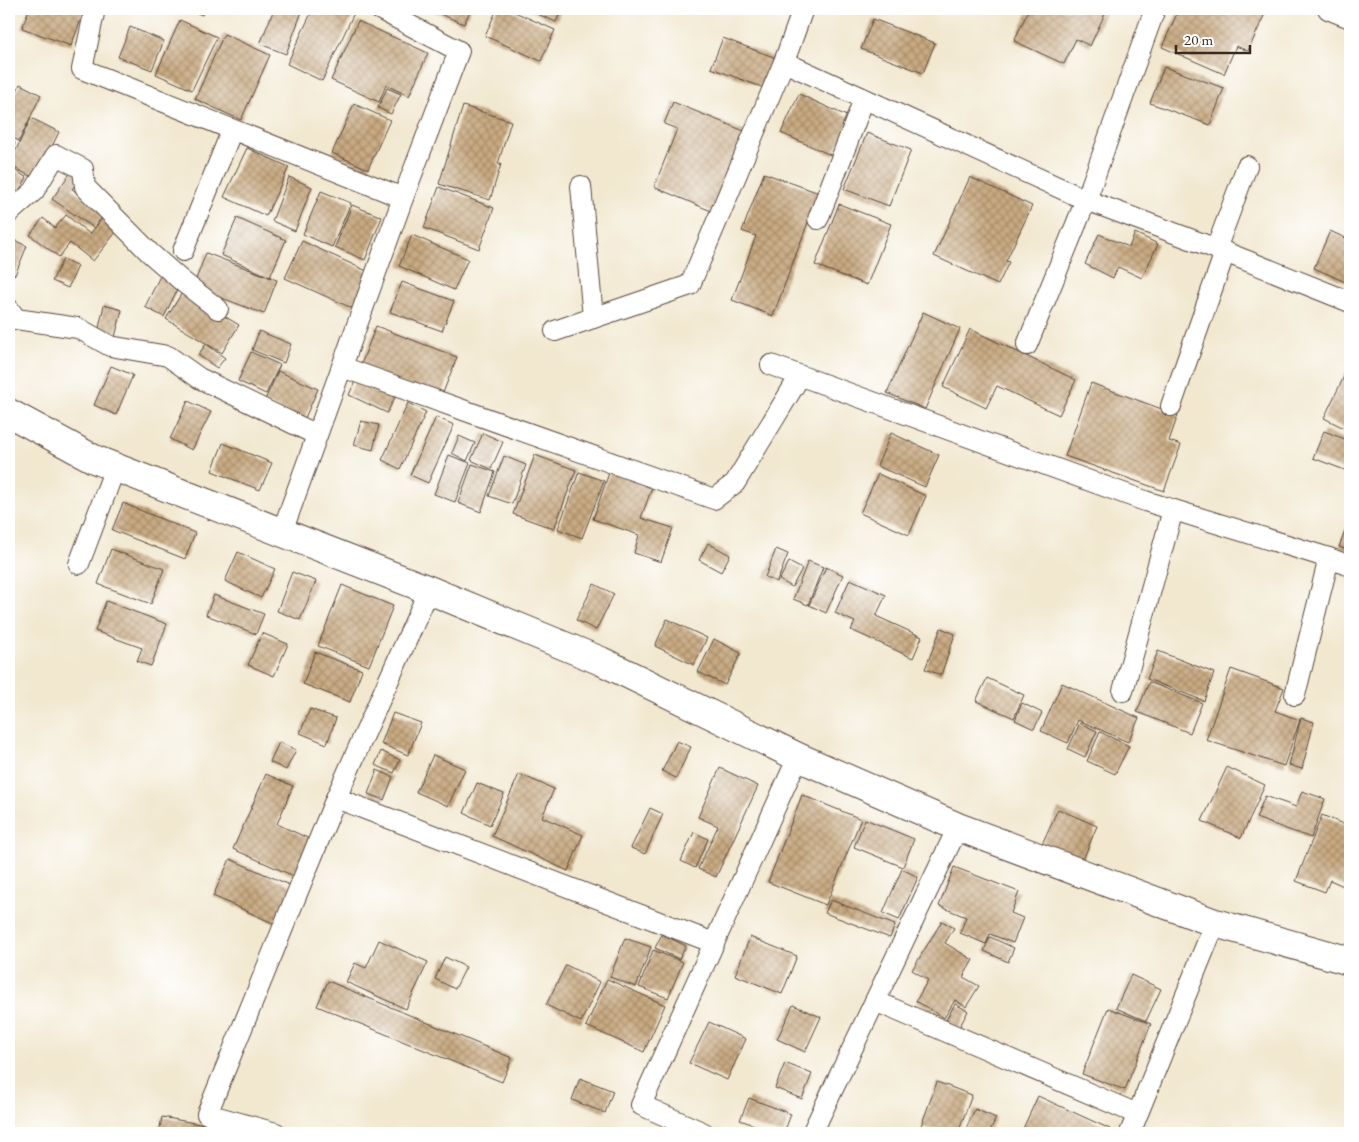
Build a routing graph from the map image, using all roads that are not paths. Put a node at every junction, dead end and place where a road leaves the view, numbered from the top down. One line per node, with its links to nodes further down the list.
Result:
1 (95, 9): 9 (street)
2 (379, 9): 12 (street)
3 (803, 9): 7 (street)
4 (1155, 9): 13 (street)
5 (1328, 9): 6 (street)
6 (1350, 18)
7 (784, 62): 8 (street); 21 (street)
8 (864, 99): 13 (street); 15 (street)
9 (232, 130): 12 (street); 17 (street)
10 (1247, 166): 16 (street)
11 (581, 186): 21 (street)
12 (403, 198): 25 (street)
13 (1086, 200): 16 (street); 23 (street)
14 (9, 213): 19 (street)
15 (818, 219)
16 (1220, 250): 18 (street); 27 (street)
17 (183, 251)
18 (1350, 302)
19 (218, 309)
20 (9, 310): 29 (street)
21 (593, 318): 22 (street)
22 (555, 331)
23 (1027, 345)
24 (771, 365): 26 (street)
25 (342, 367): 26 (street); 29 (street)
26 (800, 376): 31 (street)
27 (1171, 406)
28 (9, 414): 30 (main road)
29 (317, 435): 32 (street)
30 (115, 468): 32 (main road); 34 (street)
31 (1174, 510): 33 (street); 37 (street)
32 (282, 532): 36 (main road)
33 (1329, 558): 35 (street); 38 (street)
34 (79, 564)
35 (1350, 566)
36 (429, 590): 39 (main road); 40 (street)
37 (1123, 690)
38 (1295, 695)
39 (798, 757): 41 (main road); 43 (street)
40 (336, 798): 43 (street); 47 (street)
41 (958, 827): 42 (main road); 45 (street)
42 (1215, 922): 44 (main road); 46 (street)
43 (714, 942): 49 (street)
44 (1350, 961)
45 (875, 1000): 46 (street); 50 (street)
46 (1137, 1114): 51 (street)
47 (253, 1130): 48 (street)
48 (276, 1133)
49 (704, 1133)
50 (812, 1133)
51 (1130, 1133)

